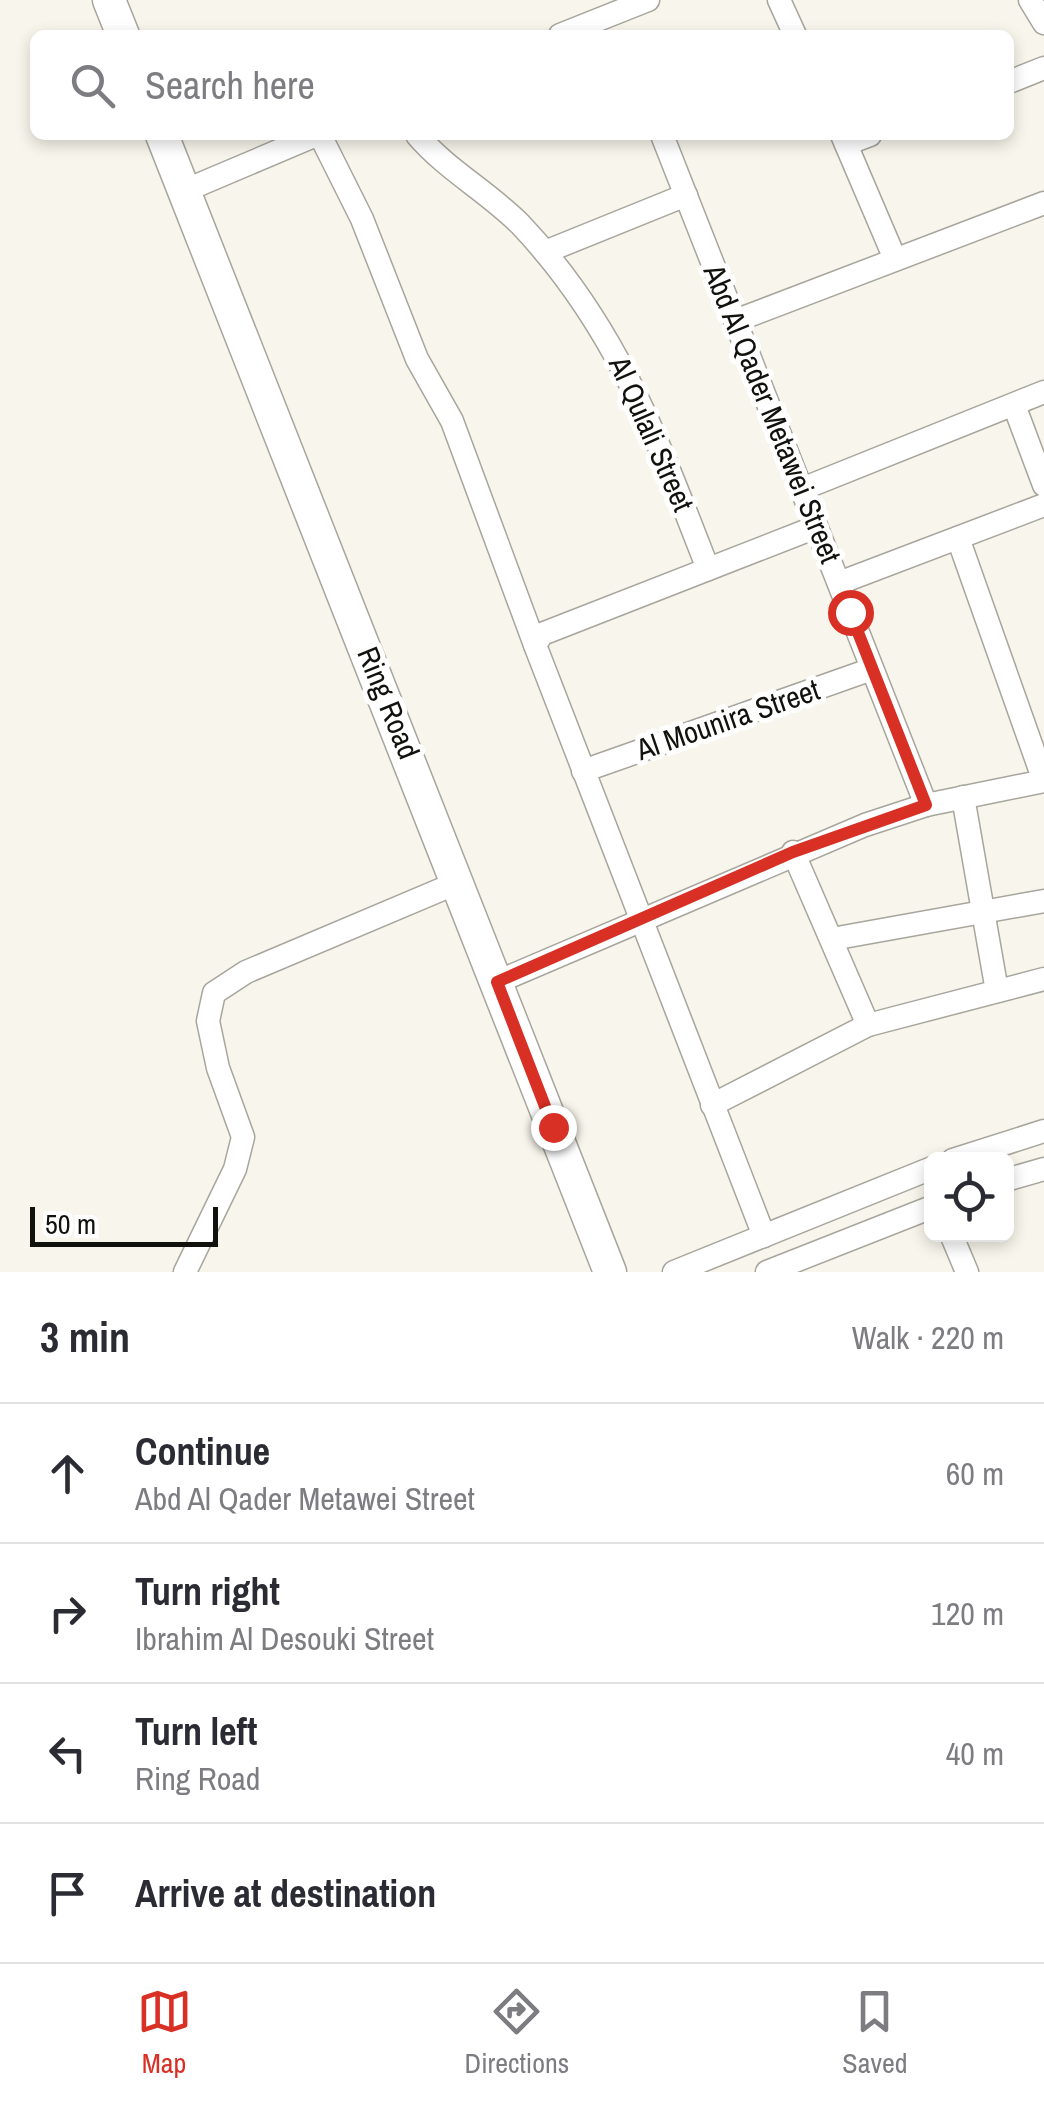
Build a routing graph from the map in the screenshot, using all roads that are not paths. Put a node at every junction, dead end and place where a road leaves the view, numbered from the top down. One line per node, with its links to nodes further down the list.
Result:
1 (109, 0): 7 (street)
2 (648, 0): 6 (street)
3 (779, 0): 9 (street)
4 (1030, 0): 5 (street)
5 (1044, 23)
6 (618, 24): 8 (street)
7 (121, 30)
8 (586, 30)
9 (793, 30)
10 (1044, 68): 11 (street)
11 (1014, 80)
12 (164, 140): 18 (street, Ring Road)
13 (306, 140): 18 (street)
14 (321, 140): 33 (street)
15 (421, 140): 21 (street, Al Qulali Street)
16 (664, 140): 19 (street, Abd Al Qader Metawei Street)
17 (844, 140): 22 (street)
18 (184, 190): 40 (street, Ring Road)
19 (686, 195): 21 (street); 23 (street, Abd Al Qader Metawei Street)
20 (1044, 203): 22 (street)
21 (545, 252): 31 (street, Al Qulali Street)
22 (895, 259): 23 (street)
23 (735, 321): 27 (street, Abd Al Qader Metawei Street)
24 (1044, 392): 25 (street)
25 (1014, 404): 26 (street); 27 (street)
26 (1044, 485)
27 (802, 489): 29 (street, Abd Al Qader Metawei Street)
28 (1044, 505): 30 (street)
29 (816, 526): 31 (street); 32 (street, Abd Al Qader Metawei Street)
30 (958, 538): 32 (street); 36 (street)
31 (708, 569): 33 (street)
32 (839, 583): 34 (street, Abd Al Qader Metawei Street)
33 (535, 645): 35 (street)
34 (872, 669): 35 (street, Al Mounira Street); 38 (street, Abd Al Qader Metawei Street)
35 (583, 771): 43 (street)
36 (1044, 781): 37 (street)
37 (963, 797): 38 (street); 42 (street)
38 (926, 805): 39 (street)
39 (793, 852): 43 (street); 44 (street)
40 (459, 882): 46 (street, Ring Road); 59 (street)
41 (1044, 901): 42 (street)
42 (986, 912): 44 (street); 47 (street)
43 (642, 918): 46 (street); 49 (street)
44 (832, 939): 48 (street)
45 (1044, 978): 47 (street)
46 (497, 982): 60 (street, Ring Road)
47 (997, 991): 48 (street)
48 (868, 1025): 49 (street)
49 (712, 1105): 56 (street)
50 (1044, 1131): 51 (street)
51 (979, 1152)
52 (1044, 1170): 54 (street)
53 (924, 1171): 56 (street)
54 (1014, 1178)
55 (924, 1211): 58 (street)
56 (764, 1236): 61 (street)
57 (954, 1242): 62 (street)
58 (775, 1271)
59 (185, 1272)
60 (610, 1272)
61 (674, 1272)
62 (966, 1272)

